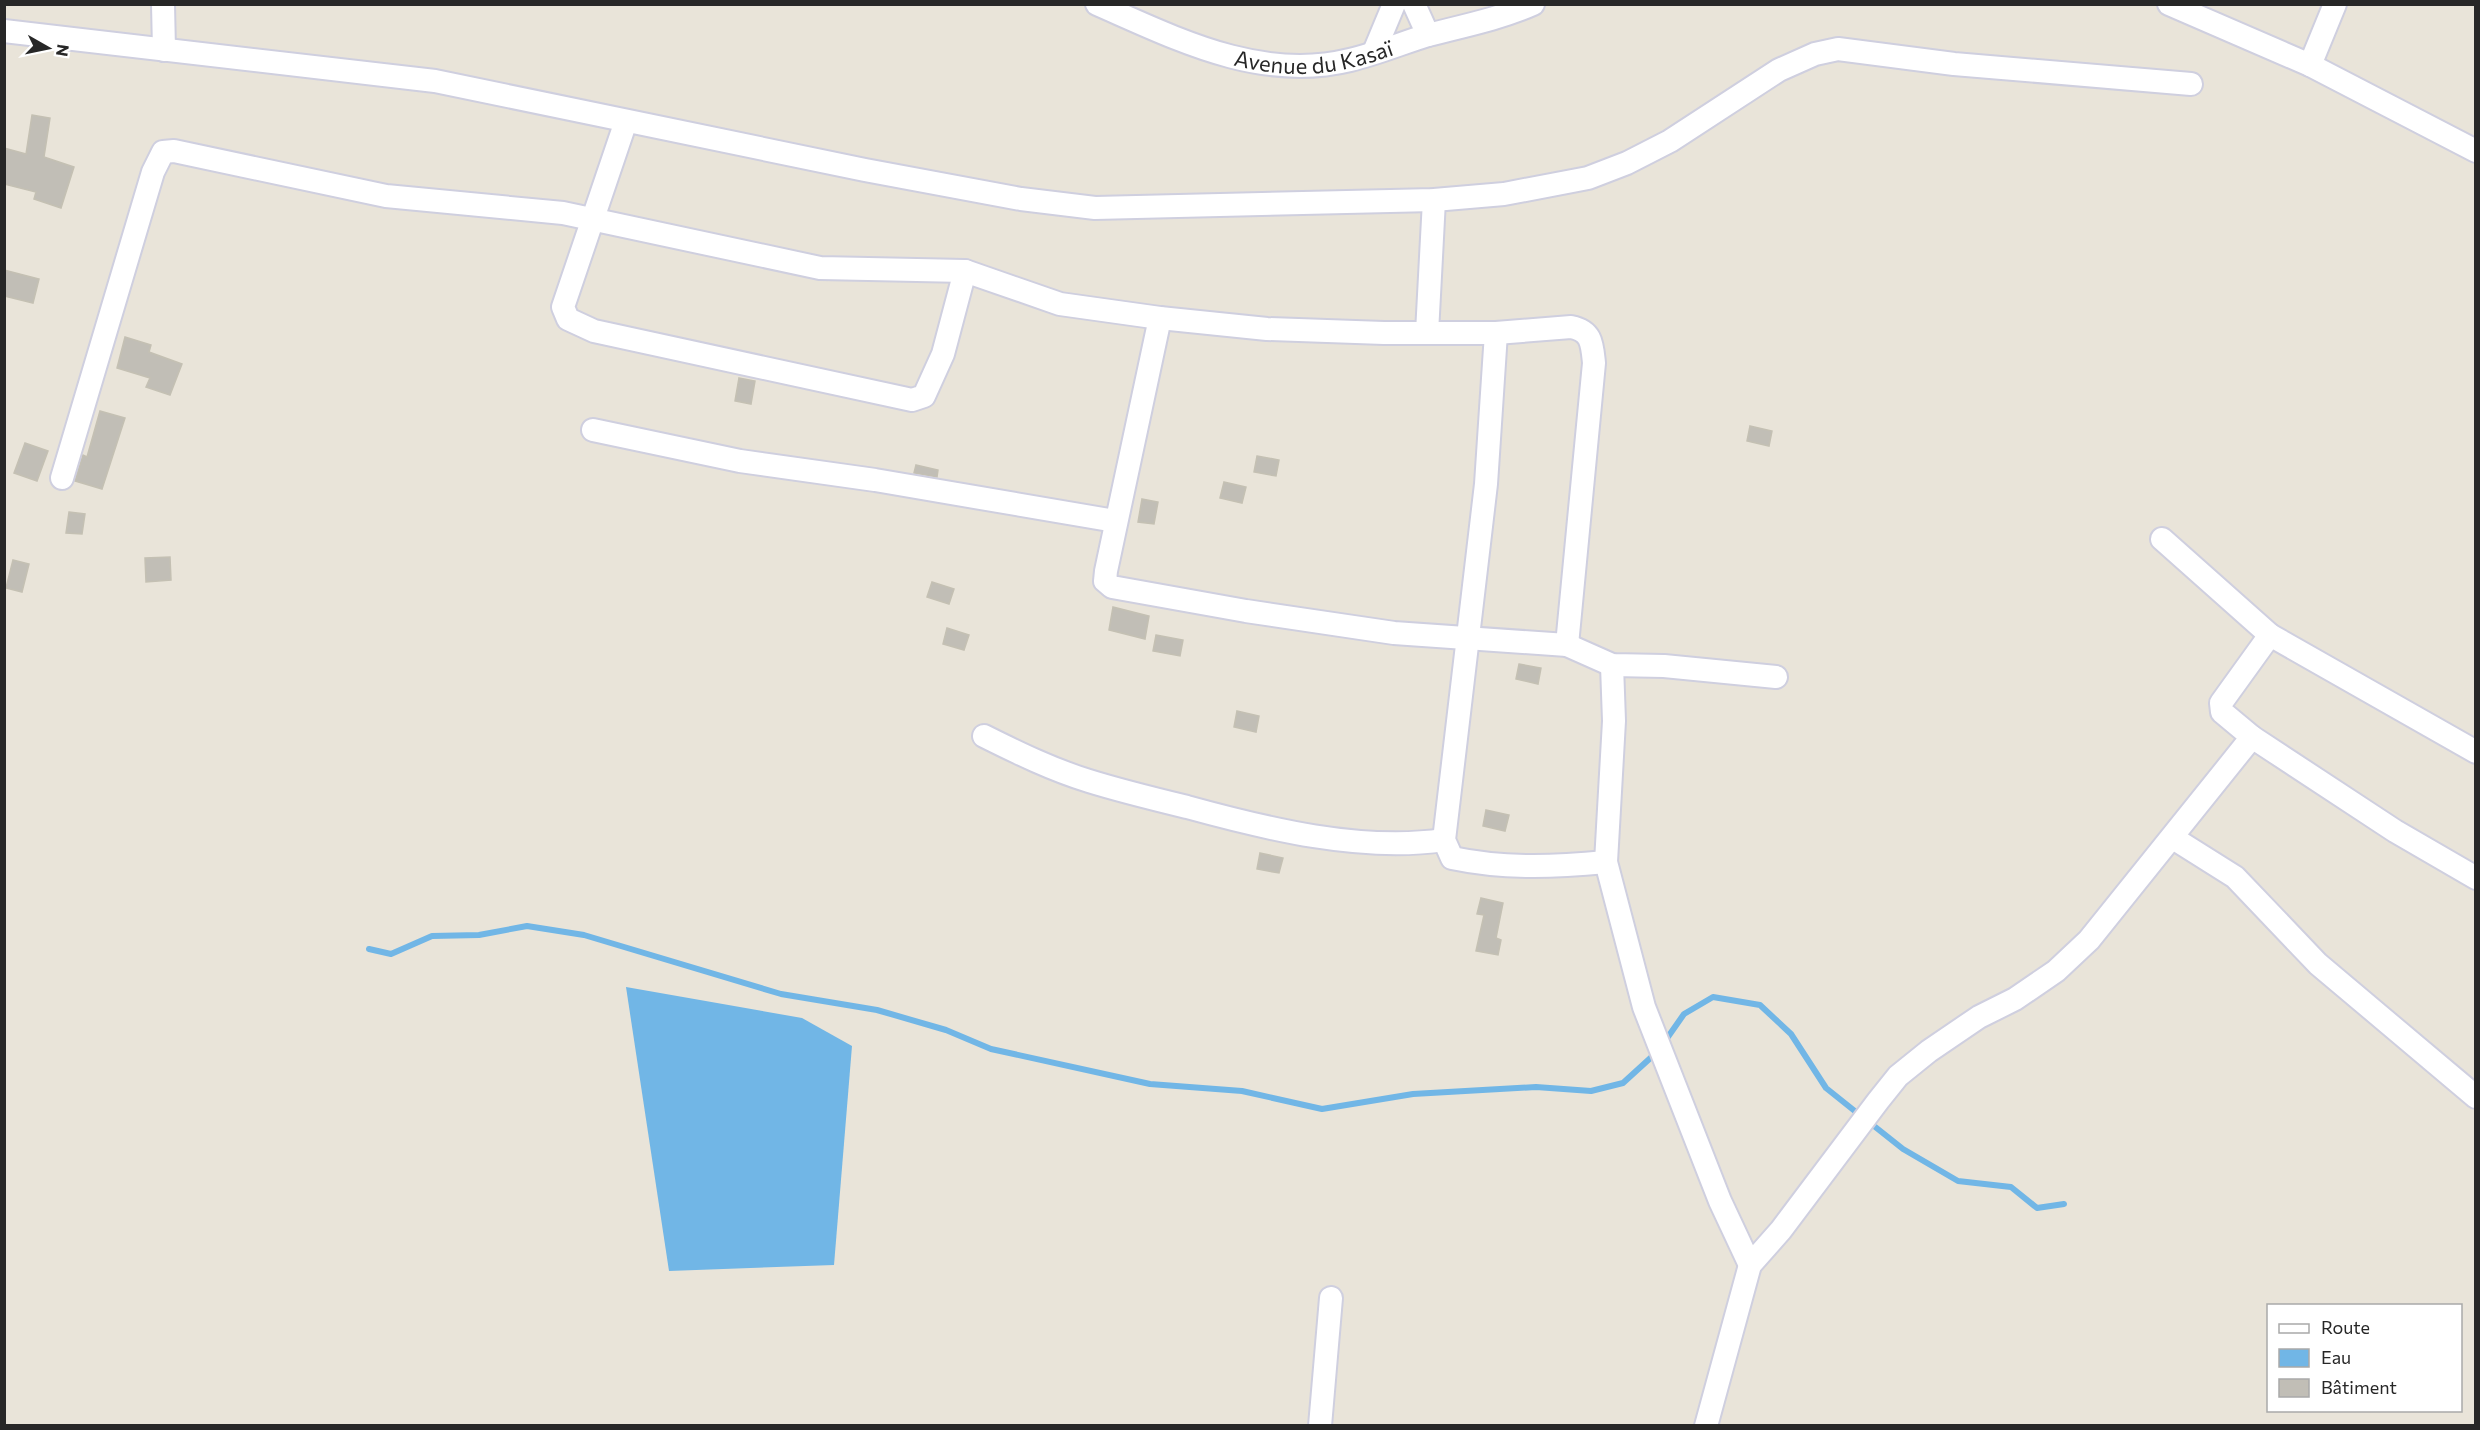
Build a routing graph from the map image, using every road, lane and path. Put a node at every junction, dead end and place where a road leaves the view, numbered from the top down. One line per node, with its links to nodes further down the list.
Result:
1 (163, 4): 10 (street)
2 (1097, 4): 11 (street, Avenue du Kasaï)
3 (1394, 4): 11 (street)
4 (1414, 4): 9 (street)
5 (1533, 4): 9 (street, Avenue du Kasaï)
6 (2169, 4): 12 (street)
7 (2335, 4): 12 (street)
8 (4, 31): 10 (street)
9 (1428, 35): 11 (street, Avenue du Kasaï)
10 (164, 50): 14 (street)
11 (1374, 52)
12 (2310, 65): 15 (street)
13 (2191, 84): 16 (street)
14 (626, 121): 16 (street); 17 (street)
15 (2475, 151)
16 (1434, 200): 20 (street)
17 (592, 219): 18 (street); 18 (street); 23 (street)
18 (965, 271): 19 (street)
19 (1160, 318): 20 (street); 24 (street)
20 (1427, 333): 21 (street)
21 (1496, 333): 27 (street); 28 (street)
22 (593, 430): 24 (street)
23 (62, 478)
24 (1115, 522): 27 (street)
25 (2162, 539): 26 (street)
26 (2270, 634): 32 (street); 33 (street)
27 (1468, 638): 28 (street); 35 (street)
28 (1568, 645): 29 (street)
29 (1612, 665): 30 (street); 36 (street)
30 (1776, 677)
31 (984, 736): 35 (street)
32 (2252, 737): 34 (street); 37 (street)
33 (2475, 752)
34 (2173, 838): 38 (street); 39 (street)
35 (1444, 840): 36 (street)
36 (1606, 862): 39 (street)
37 (2475, 878)
38 (2475, 1097)
39 (1750, 1265): 42 (street)
40 (1331, 1298): 41 (street)
41 (1320, 1425)
42 (1706, 1425)

